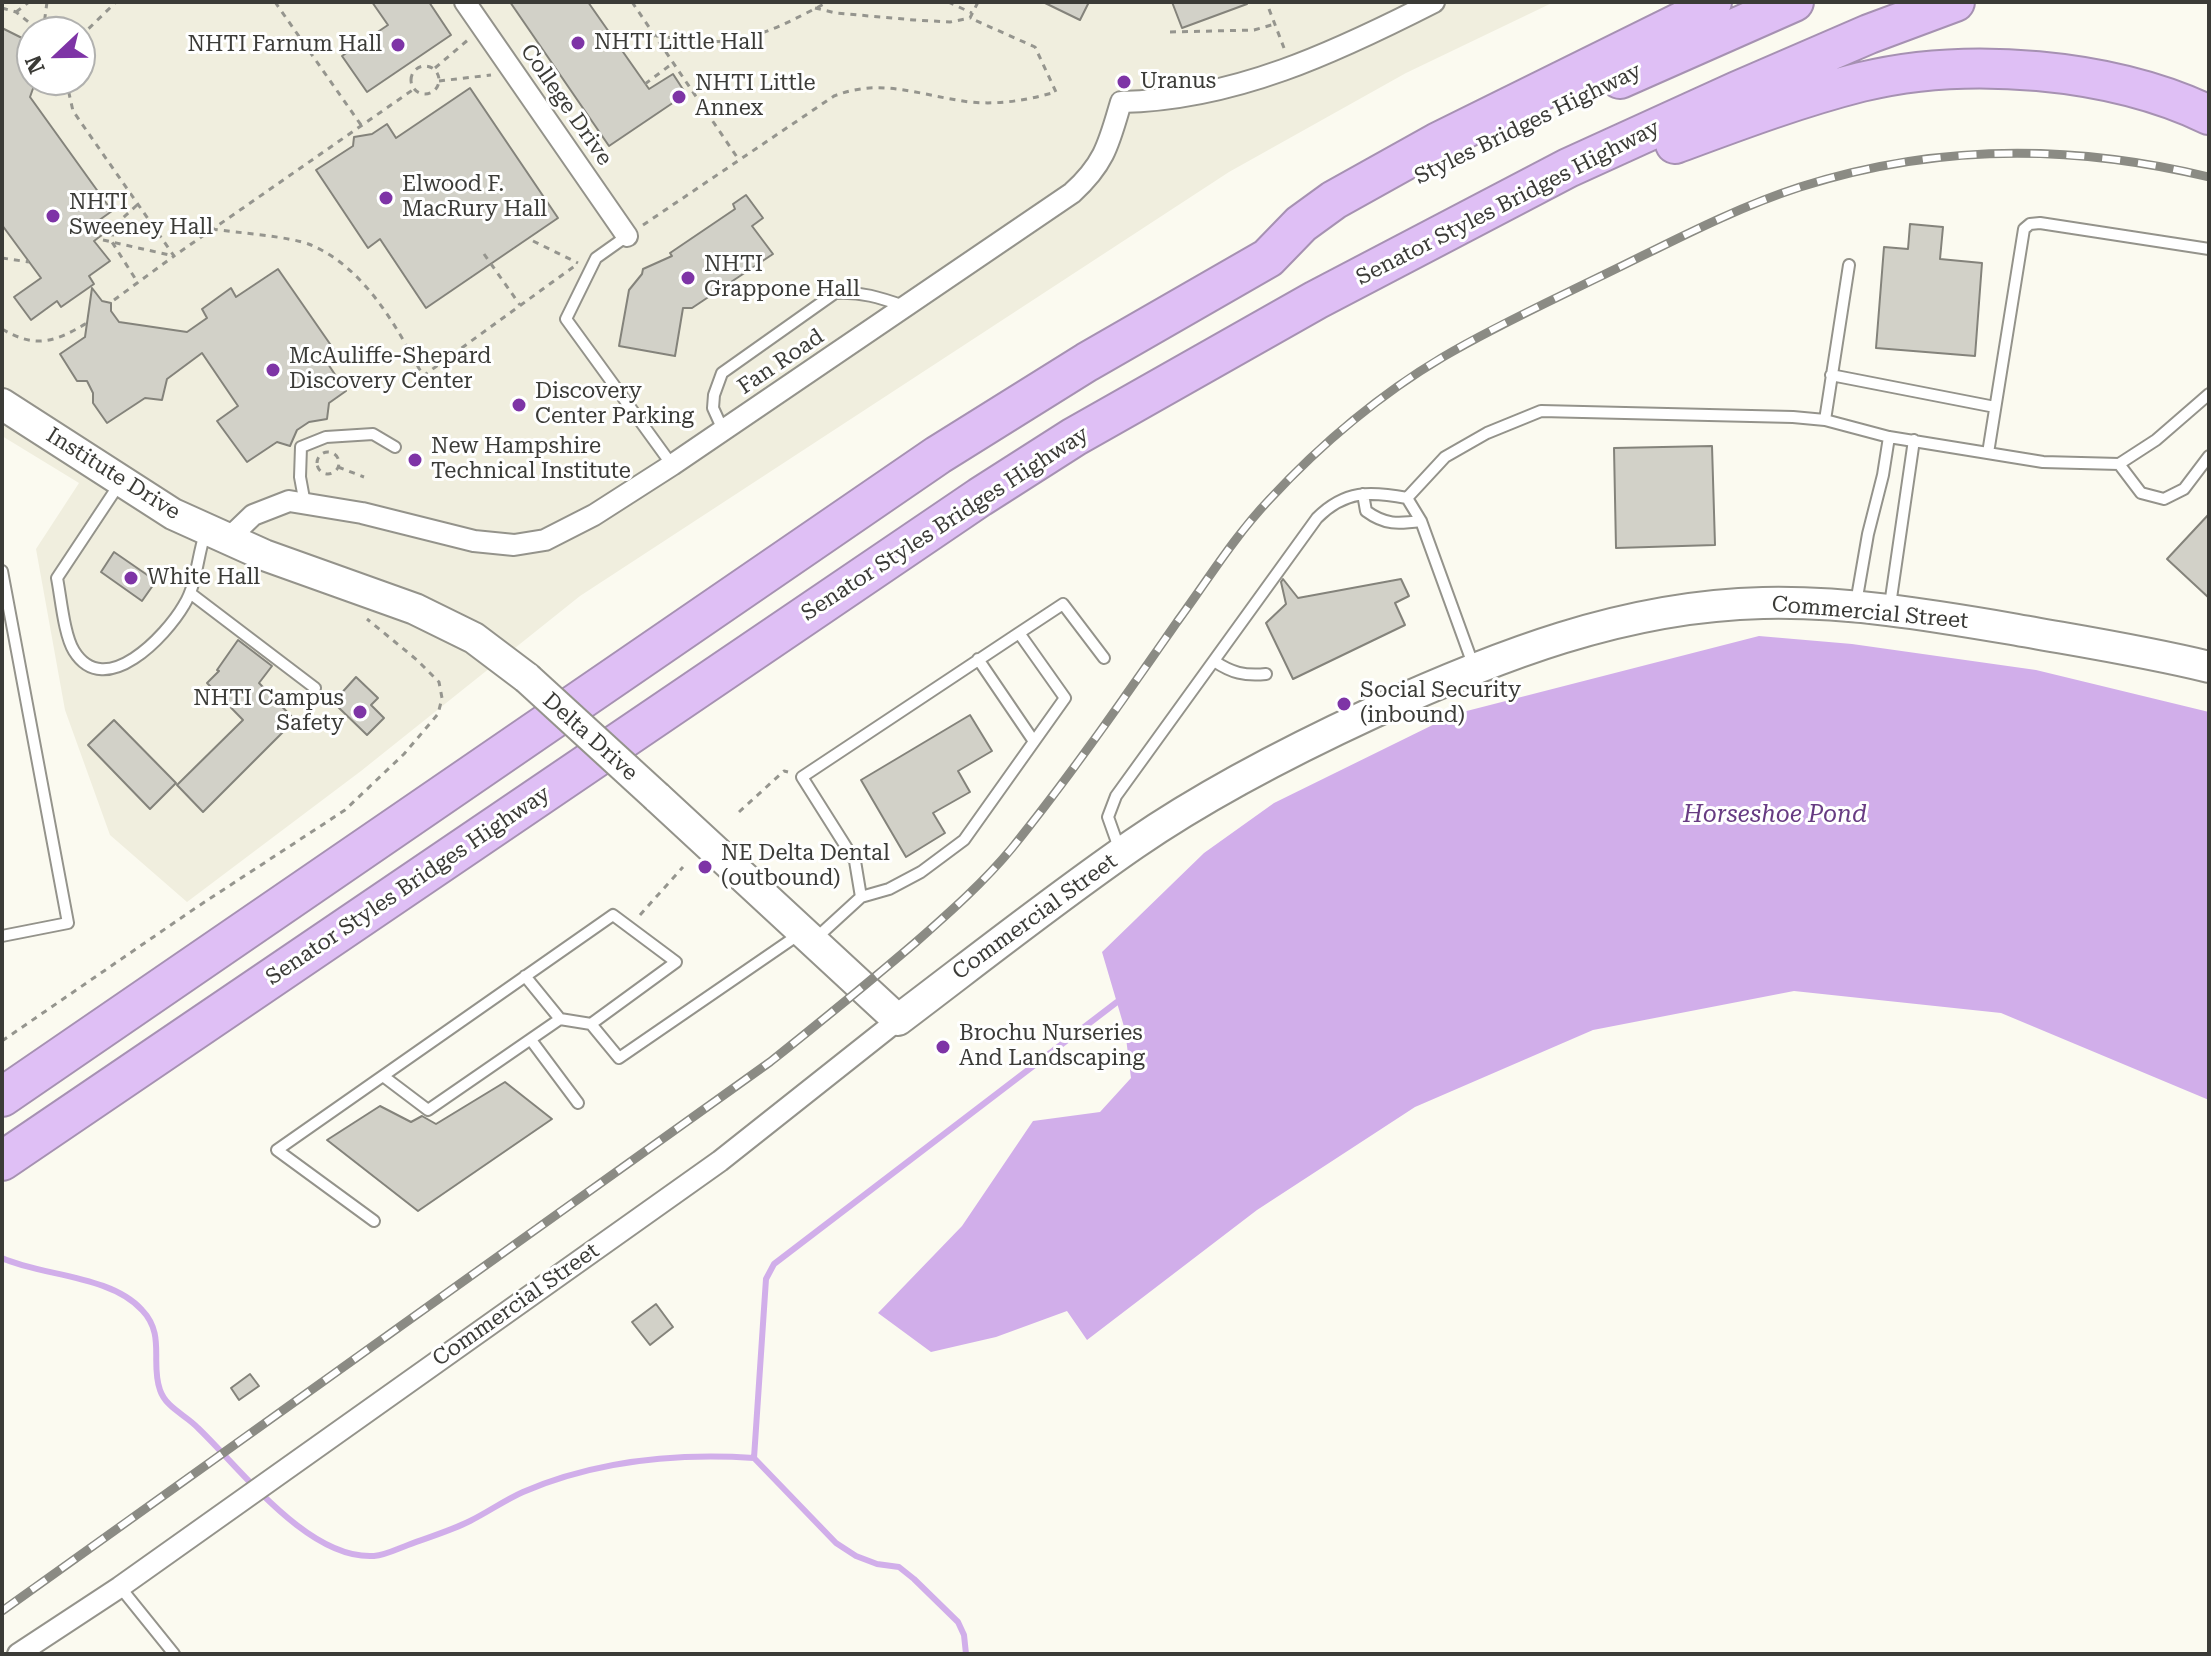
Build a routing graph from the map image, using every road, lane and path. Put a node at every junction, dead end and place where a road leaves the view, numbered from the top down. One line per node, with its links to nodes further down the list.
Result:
1 (29, 2): 17 (path)
2 (116, 2): 20 (path)
3 (284, 2): 13 (path)
4 (465, 2): 39 (street, College Drive)
5 (632, 2): 23 (path)
6 (828, 2): 15 (path)
7 (948, 2): 19 (path)
8 (978, 2): 19 (path)
9 (1434, 2): 55 (street, Fan Road)
10 (1712, 2): 48 (highway)
11 (1794, 2): 48 (highway, Styles Bridges Highway)
12 (1955, 2): 38 (highway, Senator Styles Bridges Highway)
13 (276, 4): 34 (path)
14 (2, 8): 17 (path)
15 (815, 8): 19 (path); 23 (path)
16 (1269, 9): 21 (path)
17 (16, 12): 18 (path)
18 (21, 16)
19 (971, 16): 35 (path)
20 (96, 21)
21 (1275, 24): 22 (path); 25 (path)
22 (1170, 32)
23 (656, 36): 26 (path)
24 (472, 37): 27 (path)
25 (1285, 52)
26 (673, 63): 30 (path); 35 (path)
27 (434, 69): 29 (path); 31 (path)
28 (498, 74): 29 (path)
29 (439, 81): 31 (path)
30 (645, 84)
31 (414, 89): 34 (path)
32 (70, 96): 36 (path)
33 (2209, 115): 38 (highway)
34 (361, 125): 37 (path)
35 (739, 160): 39 (path)
36 (138, 204): 42 (path); 45 (path)
37 (212, 229): 45 (path); 54 (path)
38 (1449, 231): 110 (highway, Senator Styles Bridges Highway)
39 (627, 236): 47 (lane)
40 (103, 240): 42 (path)
41 (533, 241): 50 (path)
42 (112, 242): 45 (path); 52 (path)
43 (2209, 249): 61 (lane)
44 (484, 254): 54 (path)
45 (174, 256): 52 (path)
46 (2, 258): 49 (path)
47 (596, 258): 50 (path); 70 (lane)
48 (1268, 258): 108 (highway)
49 (29, 262)
50 (578, 263): 54 (path)
51 (1849, 265): 58 (lane)
52 (138, 283): 53 (path)
53 (114, 300)
54 (520, 305)
55 (906, 307): 63 (street, Fan Road); 63 (lane)
56 (87, 323): 57 (path)
57 (2, 329)
58 (1831, 375): 61 (lane); 62 (lane)
59 (2209, 394): 69 (lane)
60 (2, 404): 73 (street, Institute Drive)
61 (1995, 407): 67 (lane)
62 (1825, 420): 64 (lane); 75 (lane)
63 (723, 430): 70 (street, Fan Road)
64 (1889, 437): 65 (lane); 81 (lane)
65 (1914, 440): 67 (lane); 82 (lane)
66 (395, 447): 76 (lane)
67 (1988, 453): 69 (lane)
68 (2209, 456): 69 (lane)
69 (2119, 464)
70 (672, 465): 76 (street, Fan Road)
71 (338, 467): 71 (path); 72 (path)
72 (364, 477)
73 (121, 481): 78 (street, Institute Drive); 80 (lane)
74 (1363, 494): 75 (lane); 77 (lane); 87 (lane)
75 (1407, 498): 77 (lane)
76 (305, 504): 78 (street, Fan Road)
77 (1421, 521): 88 (lane)
78 (217, 534): 80 (lane); 100 (street, Delta Drive, bridge)
79 (2, 571): 99 (lane)
80 (190, 593): 91 (lane)
81 (1855, 607): 82 (street, Commercial Street); 88 (street, Commercial Street)
82 (1889, 611): 89 (street, Commercial Street)
83 (362, 614): 106 (path)
84 (1019, 633): 85 (lane); 86 (lane); 92 (lane)
85 (1104, 658)
86 (978, 659): 92 (lane); 93 (lane)
87 (1214, 661): 90 (lane); 95 (lane)
88 (1474, 667): 95 (street, Commercial Street)
89 (2209, 667)
90 (1266, 674)
91 (315, 688)
92 (1033, 740): 97 (lane)
93 (802, 777): 94 (path); 97 (lane)
94 (739, 812)
95 (1121, 854): 103 (street, Commercial Street)
96 (683, 867): 98 (path)
97 (861, 897): 100 (lane)
98 (630, 927): 101 (lane); 104 (lane)
99 (2, 936)
100 (808, 936): 103 (street, Delta Drive); 104 (lane)
101 (525, 976): 102 (lane); 107 (lane)
102 (560, 1019): 104 (lane); 105 (lane)
103 (898, 1020): 112 (street, Commercial Street)
104 (591, 1024)
105 (531, 1040): 107 (lane); 109 (lane)
106 (2, 1041)
107 (383, 1076): 111 (lane)
108 (2, 1097)
109 (578, 1103)
110 (2, 1161)
111 (374, 1221)
112 (120, 1587): 113 (street, Commercial Street); 114 (lane)
113 (18, 1654)
114 (174, 1654)

